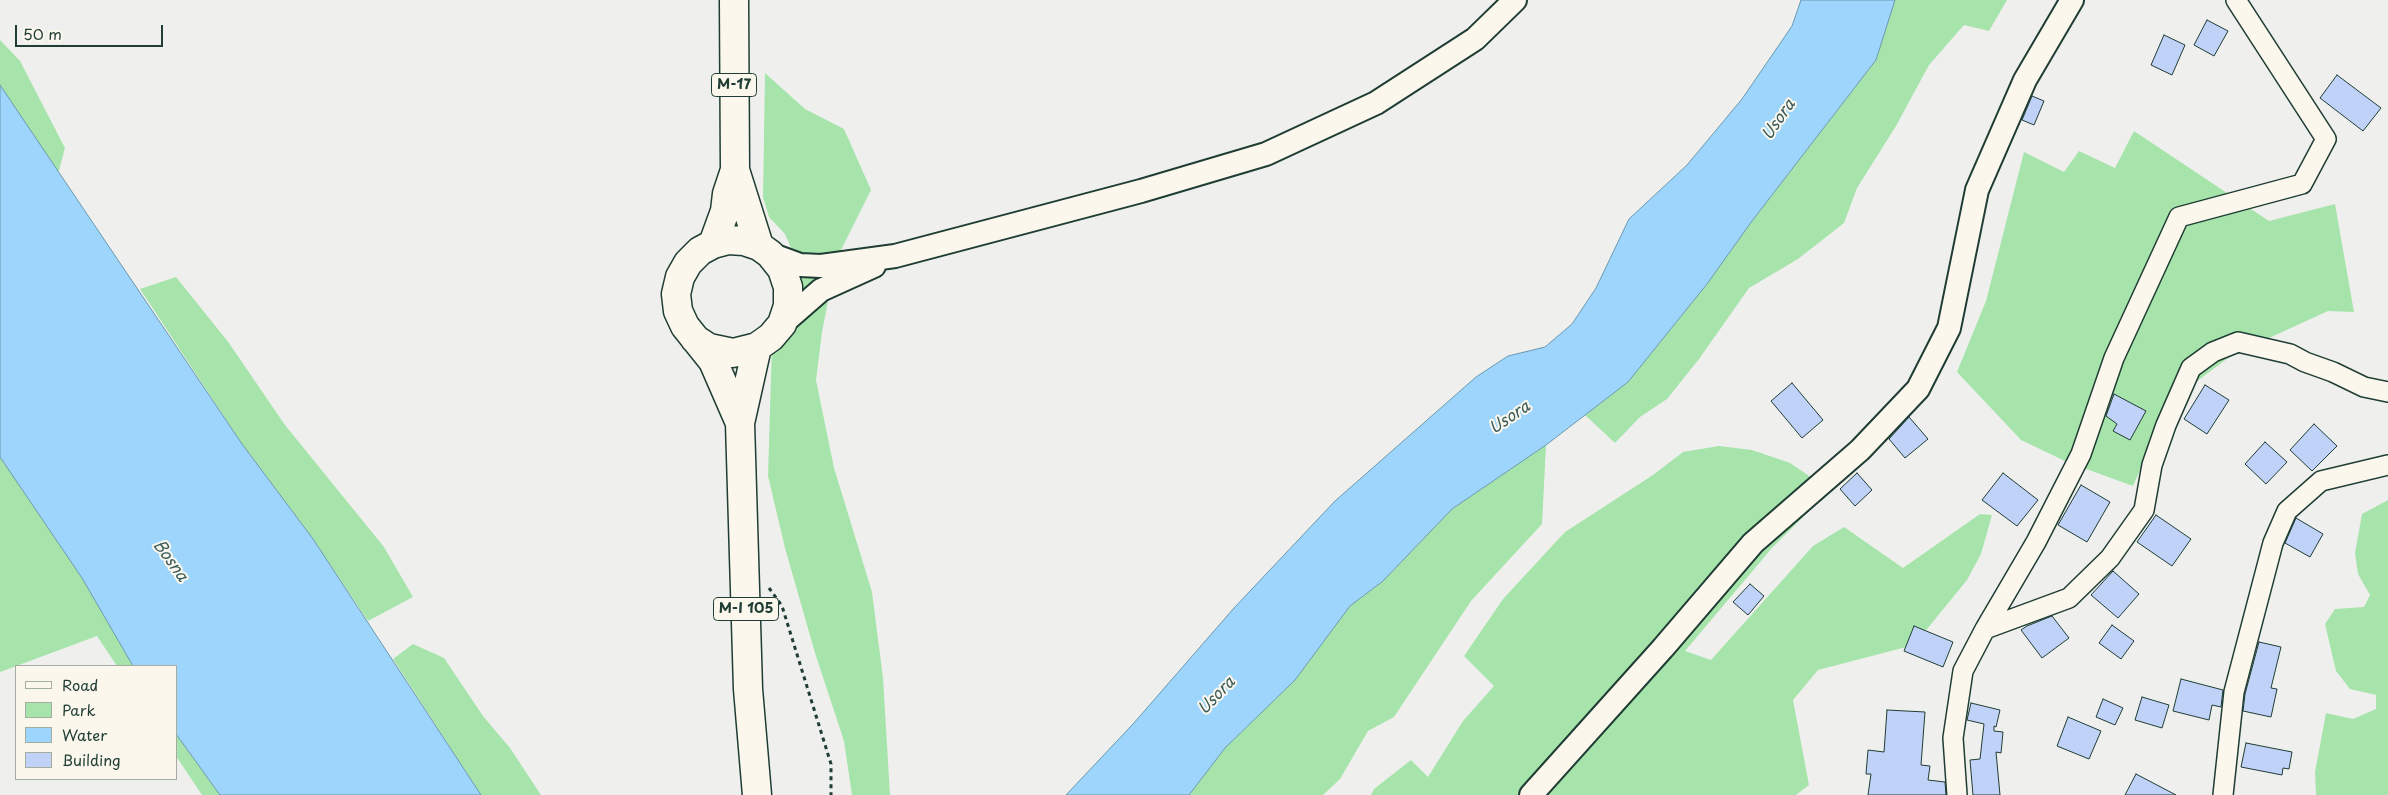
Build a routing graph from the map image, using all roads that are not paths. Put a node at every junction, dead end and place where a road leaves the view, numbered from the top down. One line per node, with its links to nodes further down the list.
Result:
1 (734, 0): 5 (main road, M-17)
2 (1515, 0): 8 (street)
3 (2072, 0): 17 (street)
4 (2236, 0): 15 (street)
5 (734, 170): 6 (main road, M-17); 7 (main road, M-17)
6 (713, 244): 7 (main road); 10 (main road)
7 (764, 250): 8 (street); 9 (main road, M-17)
8 (895, 256): 9 (street)
9 (782, 324): 11 (main road)
10 (695, 339): 11 (main road); 13 (main road)
11 (757, 347): 13 (main road)
12 (2388, 392): 15 (street)
13 (740, 424): 16 (main road, M-I 105)
14 (2388, 465): 19 (street)
15 (1985, 629): 18 (street)
16 (757, 795)
17 (1531, 795)
18 (1957, 795)
19 (2223, 795)

